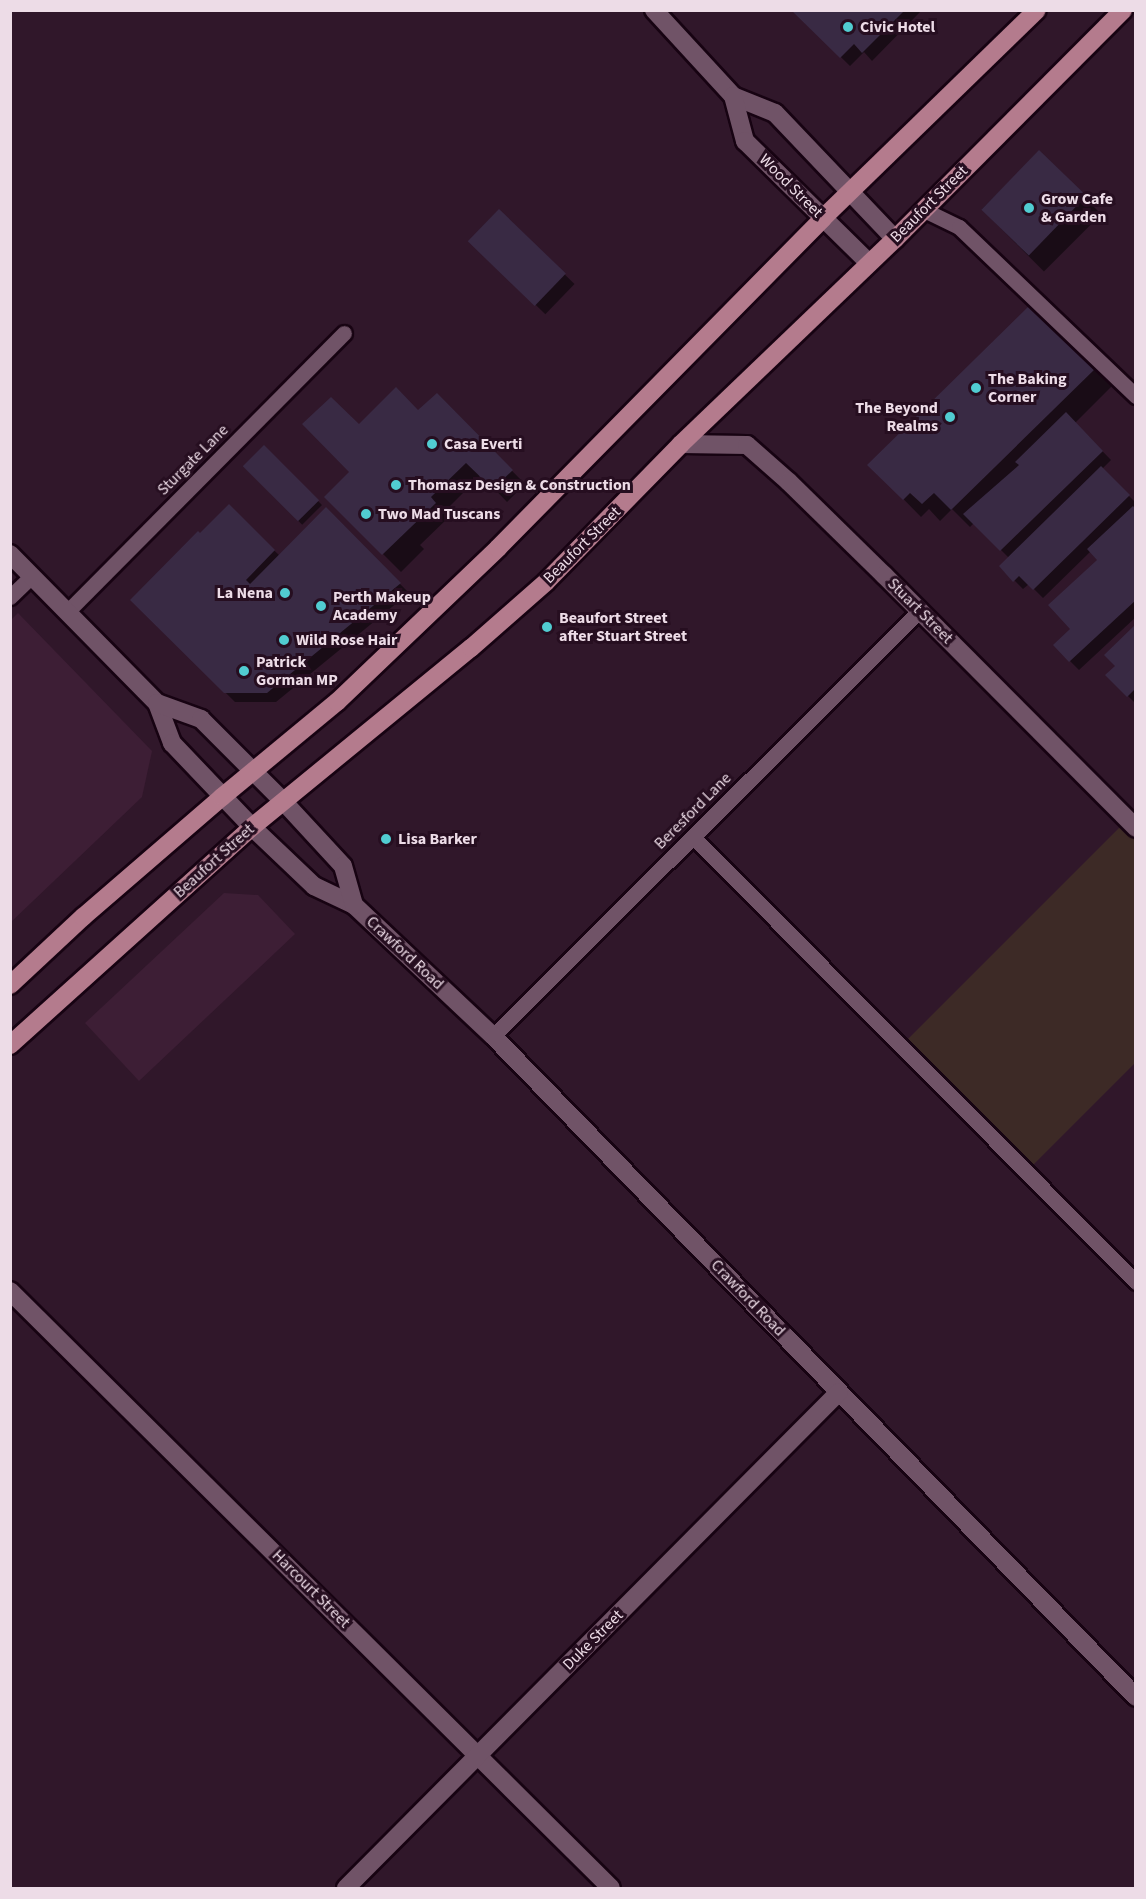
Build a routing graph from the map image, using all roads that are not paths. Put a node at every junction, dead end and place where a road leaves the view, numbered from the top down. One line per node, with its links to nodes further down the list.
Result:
1 (654, 10): 4 (street, Wood Street)
2 (1037, 10): 5 (main road)
3 (1123, 10): 6 (main road, Beaufort Street)
4 (733, 96): 5 (street, Wood Street); 7 (street, Wood Street)
5 (852, 191): 7 (main road); 8 (street, Wood Street)
6 (924, 210): 8 (main road, Beaufort Street); 11 (lane)
7 (823, 218): 9 (street, Wood Street); 19 (main road)
8 (895, 239): 9 (main road, Beaufort Street)
9 (869, 263): 12 (main road, Beaufort Street)
10 (344, 333): 17 (lane, Sturgate Lane)
11 (1136, 396)
12 (681, 444): 16 (street, Stuart Street); 21 (main road, Beaufort Street)
13 (10, 554): 14 (street, Crawford Road)
14 (32, 576): 15 (lane); 17 (street, Crawford Road)
15 (10, 597)
16 (919, 611): 23 (street, Stuart Street); 24 (lane, Beresford Lane)
17 (67, 612): 18 (street, Crawford Road)
18 (157, 703): 19 (street, Crawford Road); 20 (street, Crawford Road)
19 (253, 771): 20 (main road); 21 (street, Crawford Road)
20 (222, 797): 22 (street, Crawford Road); 26 (main road)
21 (283, 801): 22 (main road, Beaufort Street); 25 (street, Crawford Road)
22 (252, 827): 25 (street, Crawford Road); 28 (main road, Beaufort Street)
23 (1136, 828)
24 (693, 837): 27 (lane, Beresford Lane); 29 (lane)
25 (354, 904): 27 (street, Crawford Road)
26 (10, 985)
27 (493, 1036): 31 (street, Crawford Road)
28 (10, 1045)
29 (1136, 1282)
30 (10, 1291): 33 (street, Harcourt Street)
31 (839, 1392): 32 (street, Crawford Road); 33 (street, Duke Street)
32 (1136, 1697)
33 (478, 1756): 34 (street, Duke Street); 35 (street, Harcourt Street)
34 (346, 1888)
35 (611, 1888)

